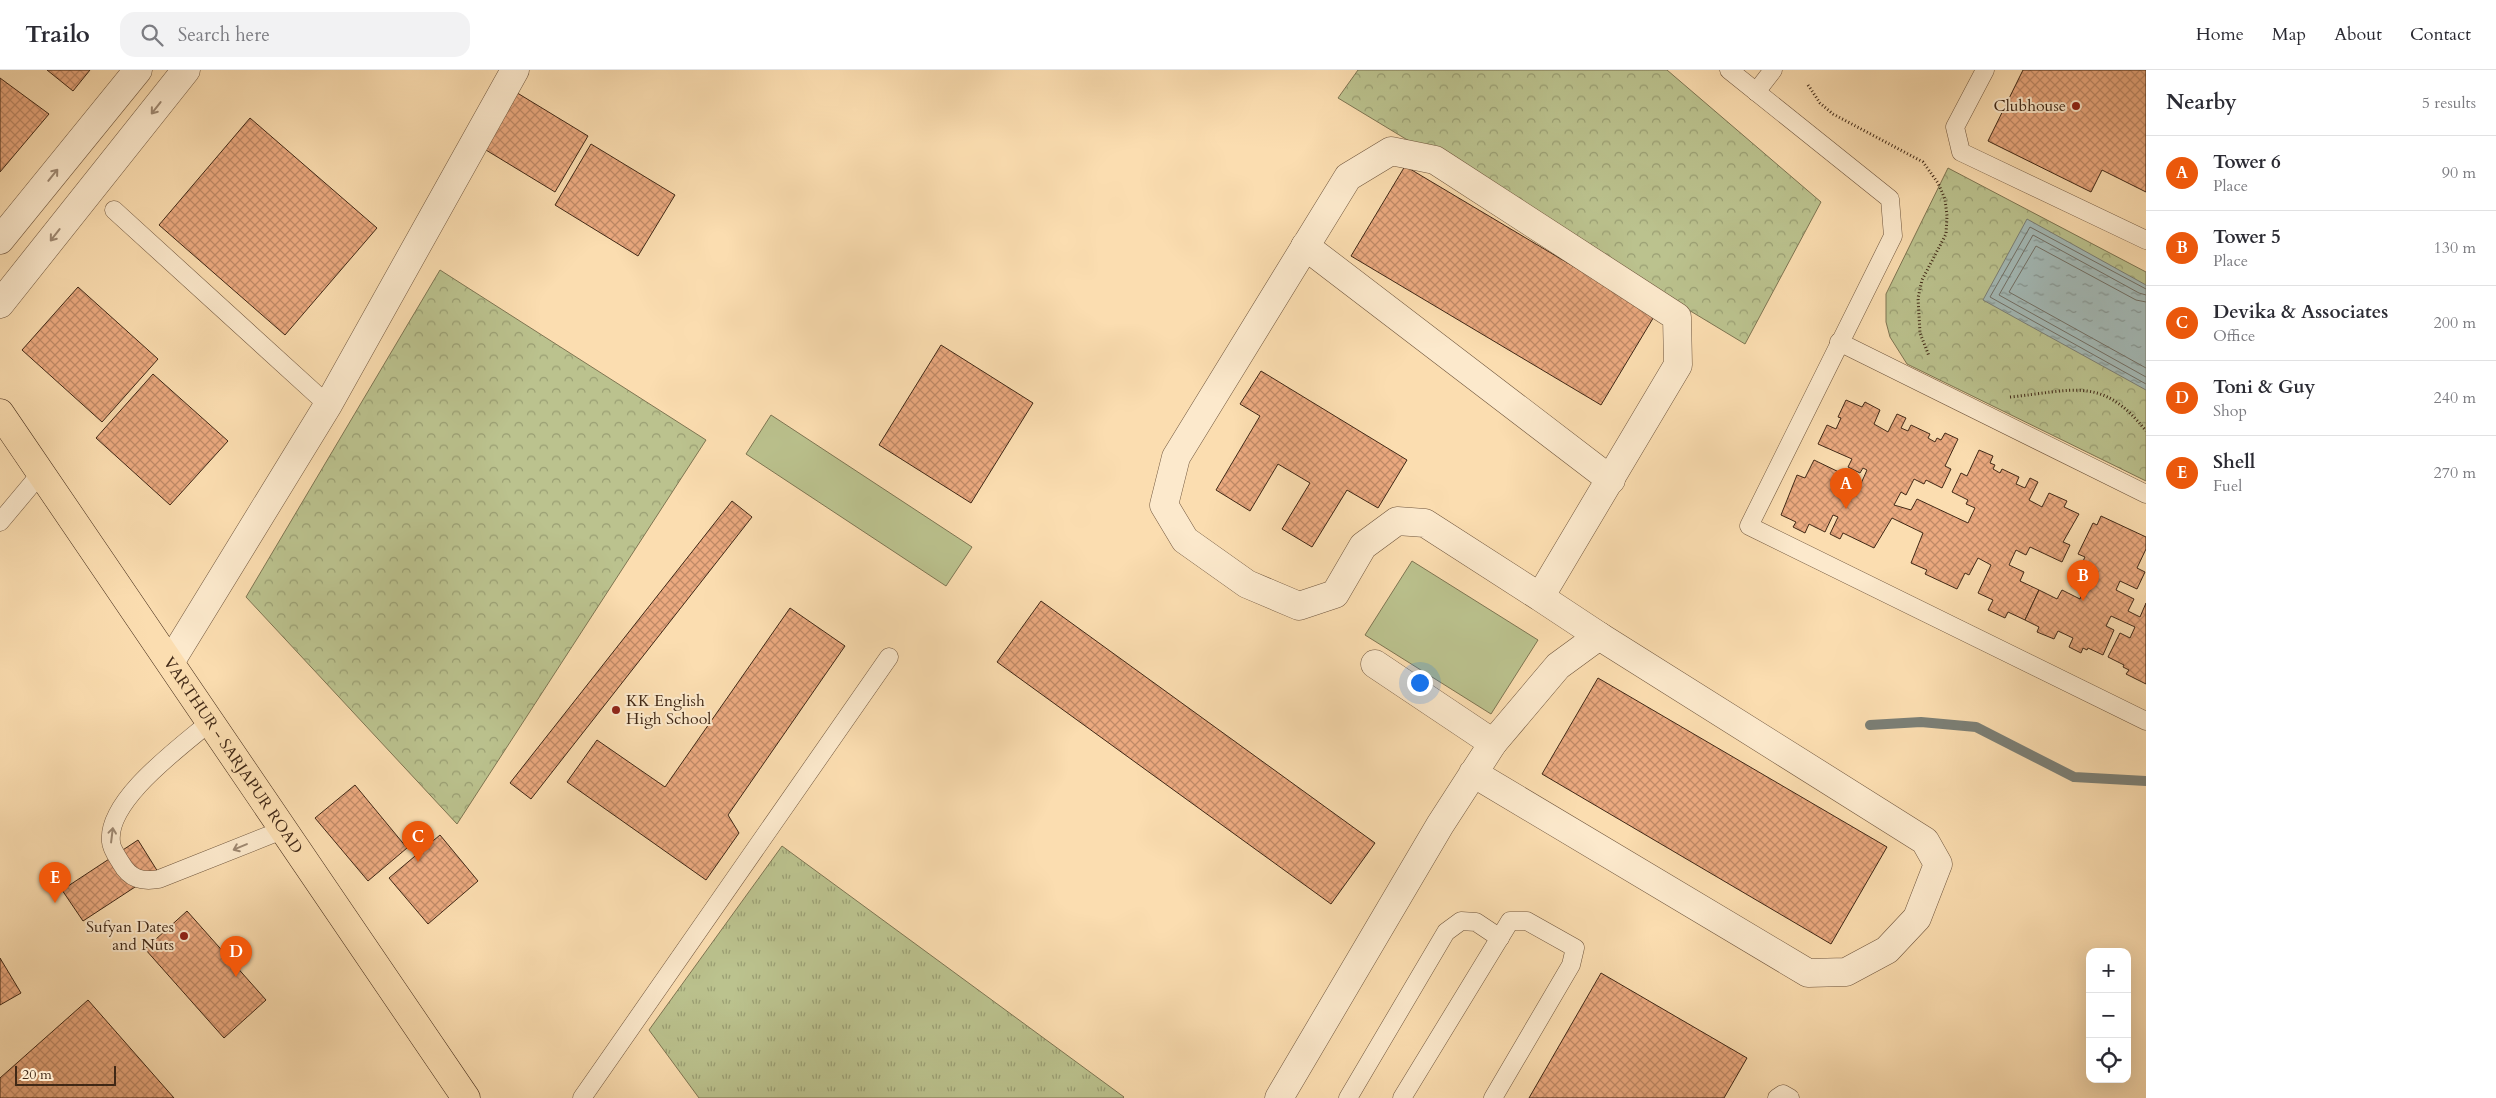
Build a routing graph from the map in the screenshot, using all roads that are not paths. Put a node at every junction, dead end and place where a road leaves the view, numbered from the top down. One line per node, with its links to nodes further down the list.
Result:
1 (138, 70): 9 (street, one-way to 1)
2 (186, 70): 12 (street, one-way to 12)
3 (514, 70): 14 (street)
4 (1729, 70): 7 (lane)
5 (1773, 70): 7 (lane)
6 (1985, 70): 10 (lane)
7 (1756, 92): 13 (lane)
8 (114, 210): 14 (lane)
9 (0, 240)
10 (2146, 240)
11 (1305, 246): 17 (street); 17 (street); 20 (street)
12 (0, 304)
13 (1839, 342): 18 (lane); 26 (lane)
14 (328, 405): 23 (street)
15 (0, 413): 16 (main road, VARTHUR - SARJAPUR ROAD)
16 (41, 473): 19 (lane); 23 (main road, VARTHUR - SARJAPUR ROAD)
17 (1611, 480): 20 (street)
18 (2146, 494)
19 (0, 522)
20 (1540, 597): 21 (street)
21 (1599, 636): 27 (street); 28 (street)
22 (889, 657): 32 (lane)
23 (171, 661): 25 (main road, VARTHUR - SARJAPUR ROAD)
24 (1375, 664): 27 (street)
25 (211, 721): 29 (main road, VARTHUR - SARJAPUR ROAD); 29 (lane, one-way to 25)
26 (2146, 721)
27 (1493, 743): 28 (street)
28 (1473, 773): 33 (street)
29 (285, 829): 31 (main road, VARTHUR - SARJAPUR ROAD)
30 (1500, 938): 34 (lane); 35 (lane); 36 (lane)
31 (466, 1098)
32 (582, 1098)
33 (1279, 1098)
34 (1348, 1098)
35 (1402, 1098)
36 (1493, 1098)
37 (1776, 1098): 38 (lane)
38 (1790, 1098)

